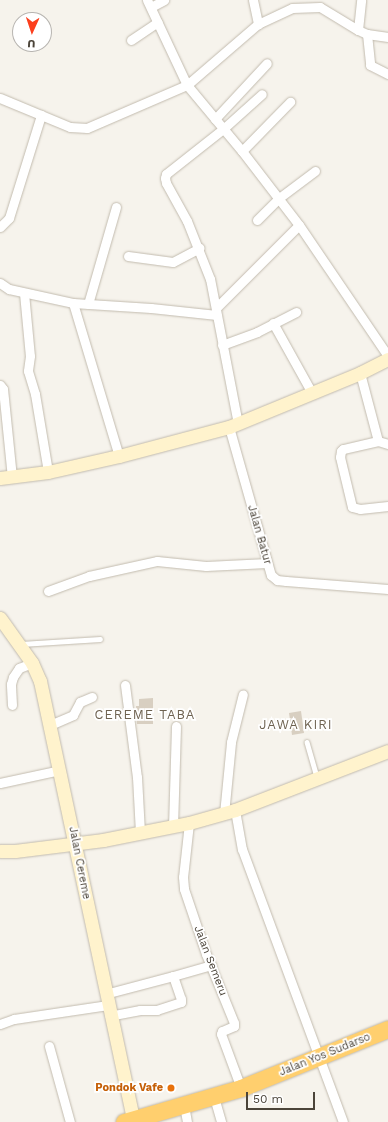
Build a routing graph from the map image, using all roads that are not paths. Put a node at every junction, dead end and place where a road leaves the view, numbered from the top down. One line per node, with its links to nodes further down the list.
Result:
1 (164, 0): 4 (street)
2 (252, 0): 6 (street)
3 (361, 0): 7 (street)
4 (149, 4): 5 (street)
5 (158, 22): 10 (street); 13 (street)
6 (258, 24): 7 (street); 13 (street)
7 (358, 30): 8 (street)
8 (367, 34): 9 (street); 12 (street)
9 (388, 37)
10 (131, 40)
11 (267, 63): 18 (street)
12 (388, 74)
13 (187, 84): 17 (street); 18 (street)
14 (262, 94): 19 (street)
15 (0, 98): 17 (street)
16 (290, 102): 20 (street)
17 (41, 115): 26 (street)
18 (215, 119): 19 (street)
19 (223, 129): 20 (street); 27 (street, Jalan Batur)
20 (242, 151): 22 (street)
21 (315, 171): 22 (street)
22 (279, 198): 24 (street); 25 (street)
23 (116, 207): 32 (street)
24 (257, 220)
25 (300, 224): 33 (street); 37 (street)
26 (0, 227)
27 (199, 248): 28 (street); 33 (street, Jalan Batur)
28 (128, 256)
29 (0, 283): 30 (street)
30 (24, 293): 31 (street); 45 (street)
31 (73, 303): 32 (street); 44 (street)
32 (88, 304): 33 (street)
33 (216, 311): 36 (street, Jalan Batur)
34 (296, 312): 35 (street)
35 (273, 324): 36 (street); 40 (street)
36 (222, 345): 41 (street, Jalan Batur)
37 (388, 357): 38 (street)
38 (360, 373): 40 (street); 42 (street)
39 (0, 385): 46 (street)
40 (312, 393): 41 (street)
41 (233, 426): 44 (street); 48 (street, Jalan Batur)
42 (378, 441): 43 (street); 47 (street)
43 (388, 444)
44 (119, 456): 45 (street)
45 (48, 472): 46 (street)
46 (6, 477)
47 (388, 506)
48 (267, 563): 49 (street, Jalan Batur); 50 (street)
49 (388, 589)
50 (48, 591)
51 (0, 618): 53 (street, Jalan Cereme)
52 (100, 639): 53 (lane)
53 (19, 644): 54 (street, Jalan Cereme)
54 (32, 663): 58 (street); 59 (street, Jalan Cereme)
55 (125, 685): 69 (street)
56 (242, 694): 66 (street)
57 (92, 697): 59 (street)
58 (12, 705)
59 (50, 725): 63 (street, Jalan Cereme)
60 (176, 726): 68 (street)
61 (308, 742): 64 (lane)
62 (388, 750): 64 (street)
63 (60, 770): 65 (street); 70 (street, Jalan Cereme)
64 (317, 778): 66 (street)
65 (0, 783)
66 (230, 812): 67 (street); 78 (street)
67 (189, 823): 68 (street); 72 (street, Jalan Semeru)
68 (173, 827): 69 (street)
69 (140, 832): 70 (street)
70 (75, 843): 71 (street); 74 (street, Jalan Cereme)
71 (0, 850)
72 (211, 965): 73 (street); 79 (street, Jalan Semeru)
73 (173, 976): 74 (street); 74 (street)
74 (108, 1005): 75 (street); 82 (street, Jalan Cereme)
75 (0, 1024)
76 (388, 1029): 78 (highway, Jalan Yos Sudarso)
77 (49, 1046): 83 (street)
78 (319, 1057): 79 (highway, Jalan Yos Sudarso); 86 (street)
79 (241, 1088): 80 (highway, Jalan Yos Sudarso)
80 (214, 1097): 81 (highway, Jalan Yos Sudarso); 85 (street)
81 (184, 1105): 82 (highway, Jalan Yos Sudarso); 84 (street)
82 (128, 1121)
83 (70, 1122)
84 (187, 1122)
85 (221, 1122)
86 (343, 1122)

